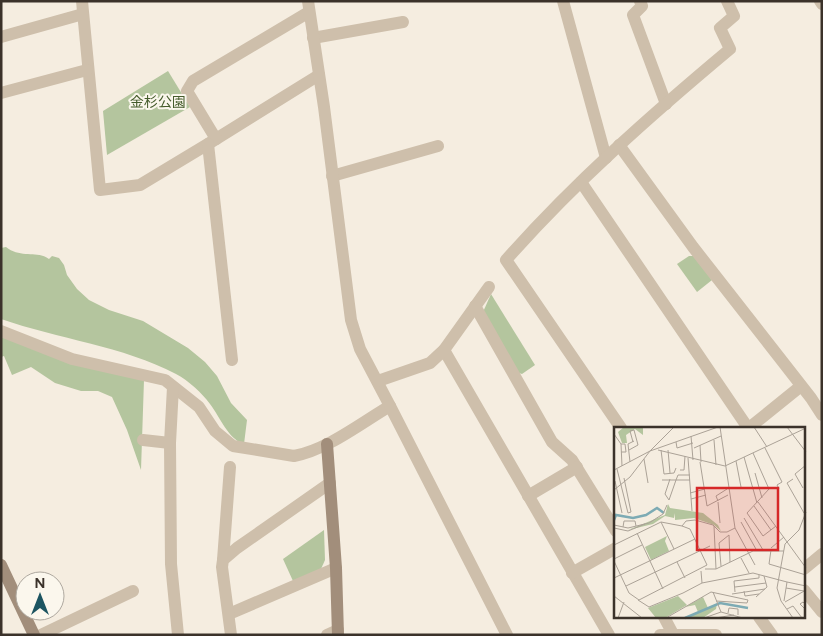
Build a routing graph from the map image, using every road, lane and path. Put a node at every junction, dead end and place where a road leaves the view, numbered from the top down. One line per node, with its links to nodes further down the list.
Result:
1 (82, 1): 6 (street)
2 (563, 1): 17 (street)
3 (640, 1): 13 (street)
4 (727, 1): 13 (street)
5 (308, 6): 9 (street); 14 (street)
6 (82, 14): 8 (street); 10 (street)
7 (403, 22): 9 (street)
8 (1, 37)
9 (313, 38): 11 (street)
10 (87, 70): 12 (street); 14 (street)
11 (319, 75): 14 (street); 18 (street)
12 (1, 93)
13 (666, 104): 15 (street)
14 (212, 142): 24 (street)
15 (619, 145): 17 (street); 26 (street)
16 (438, 146): 18 (street)
17 (606, 158): 19 (street)
18 (332, 176): 25 (street)
19 (581, 182): 30 (street); 31 (street)
20 (489, 287): 21 (street)
21 (474, 306): 23 (street); 37 (street)
22 (1, 331): 27 (street)
23 (444, 350): 25 (street); 39 (street)
24 (232, 360)
25 (378, 381): 28 (street)
26 (801, 386): 29 (street); 32 (street)
27 (173, 387): 34 (street); 35 (street)
28 (390, 406): 35 (street); 60 (street)
29 (822, 415)
30 (620, 427)
31 (747, 427)
32 (749, 427)
33 (143, 440): 34 (street)
34 (170, 443): 58 (street)
35 (328, 444): 38 (street)
36 (230, 467): 43 (street)
37 (577, 467): 39 (street); 40 (street)
38 (330, 483): 43 (street); 46 (street)
39 (528, 496): 47 (street)
40 (614, 528)
41 (614, 549): 47 (street)
42 (822, 554): 45 (street)
43 (223, 560): 51 (street)
44 (1, 565): 56 (street)
45 (806, 567)
46 (336, 568): 51 (street); 54 (street)
47 (572, 573): 61 (street)
48 (133, 591): 57 (street)
49 (806, 592): 50 (street)
50 (822, 612)
51 (229, 614): 59 (street)
52 (665, 618): 55 (street)
53 (760, 618): 64 (street)
54 (334, 633)
55 (673, 634): 62 (street); 63 (street)
56 (34, 635)
57 (41, 635)
58 (178, 635)
59 (231, 635)
60 (508, 635)
61 (609, 635)
62 (660, 635)
63 (716, 635)
64 (772, 635)

